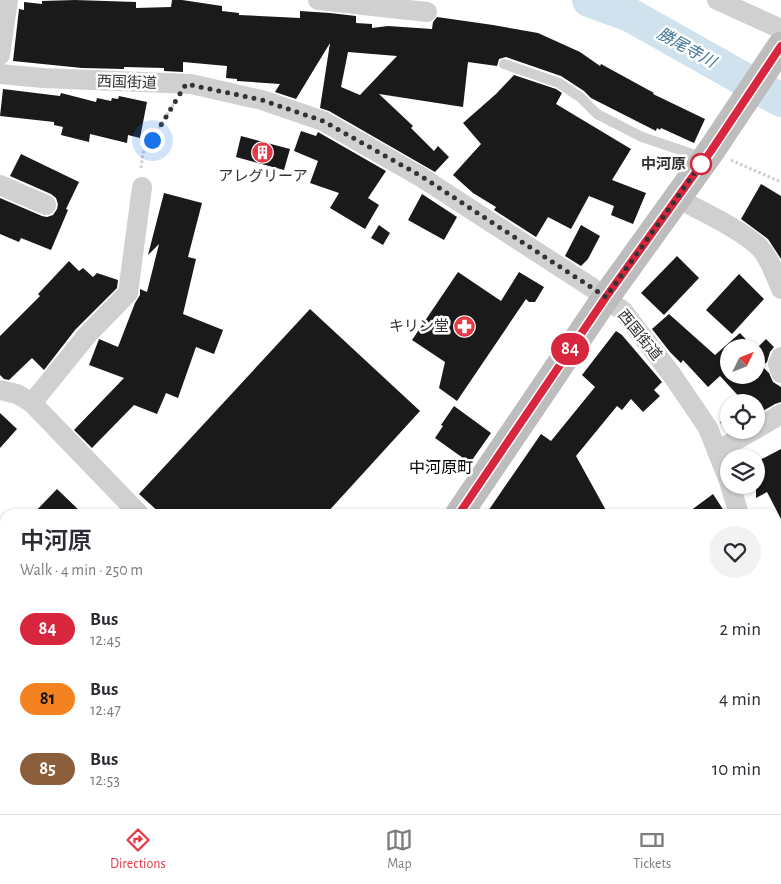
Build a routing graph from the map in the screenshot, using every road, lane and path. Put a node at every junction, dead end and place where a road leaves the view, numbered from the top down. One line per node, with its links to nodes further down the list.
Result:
1 (8, 0): 7 (street)
2 (318, 0): 4 (street)
3 (717, 0): 5 (street)
4 (427, 12)
5 (781, 29)
6 (781, 46): 11 (main road)
7 (0, 55)
8 (504, 64): 11 (lane)
9 (0, 74): 10 (street, 西国街道)
10 (186, 84): 14 (path); 18 (street, 西国街道)
11 (708, 155): 12 (path); 15 (main road)
12 (781, 182)
13 (0, 185): 16 (street)
14 (142, 188): 22 (street)
15 (677, 198): 17 (street); 18 (main road)
16 (46, 205)
17 (781, 289)
18 (606, 297): 26 (street, 西国街道); 30 (main road)
19 (781, 357): 20 (street)
20 (781, 373)
21 (0, 390): 22 (street)
22 (32, 403): 29 (street)
23 (781, 414): 24 (street)
24 (765, 423)
25 (738, 439): 26 (street)
26 (717, 451): 27 (street, 西国街道)
27 (720, 458)
28 (733, 494): 31 (street)
29 (134, 509)
30 (462, 509)
31 (737, 509)

